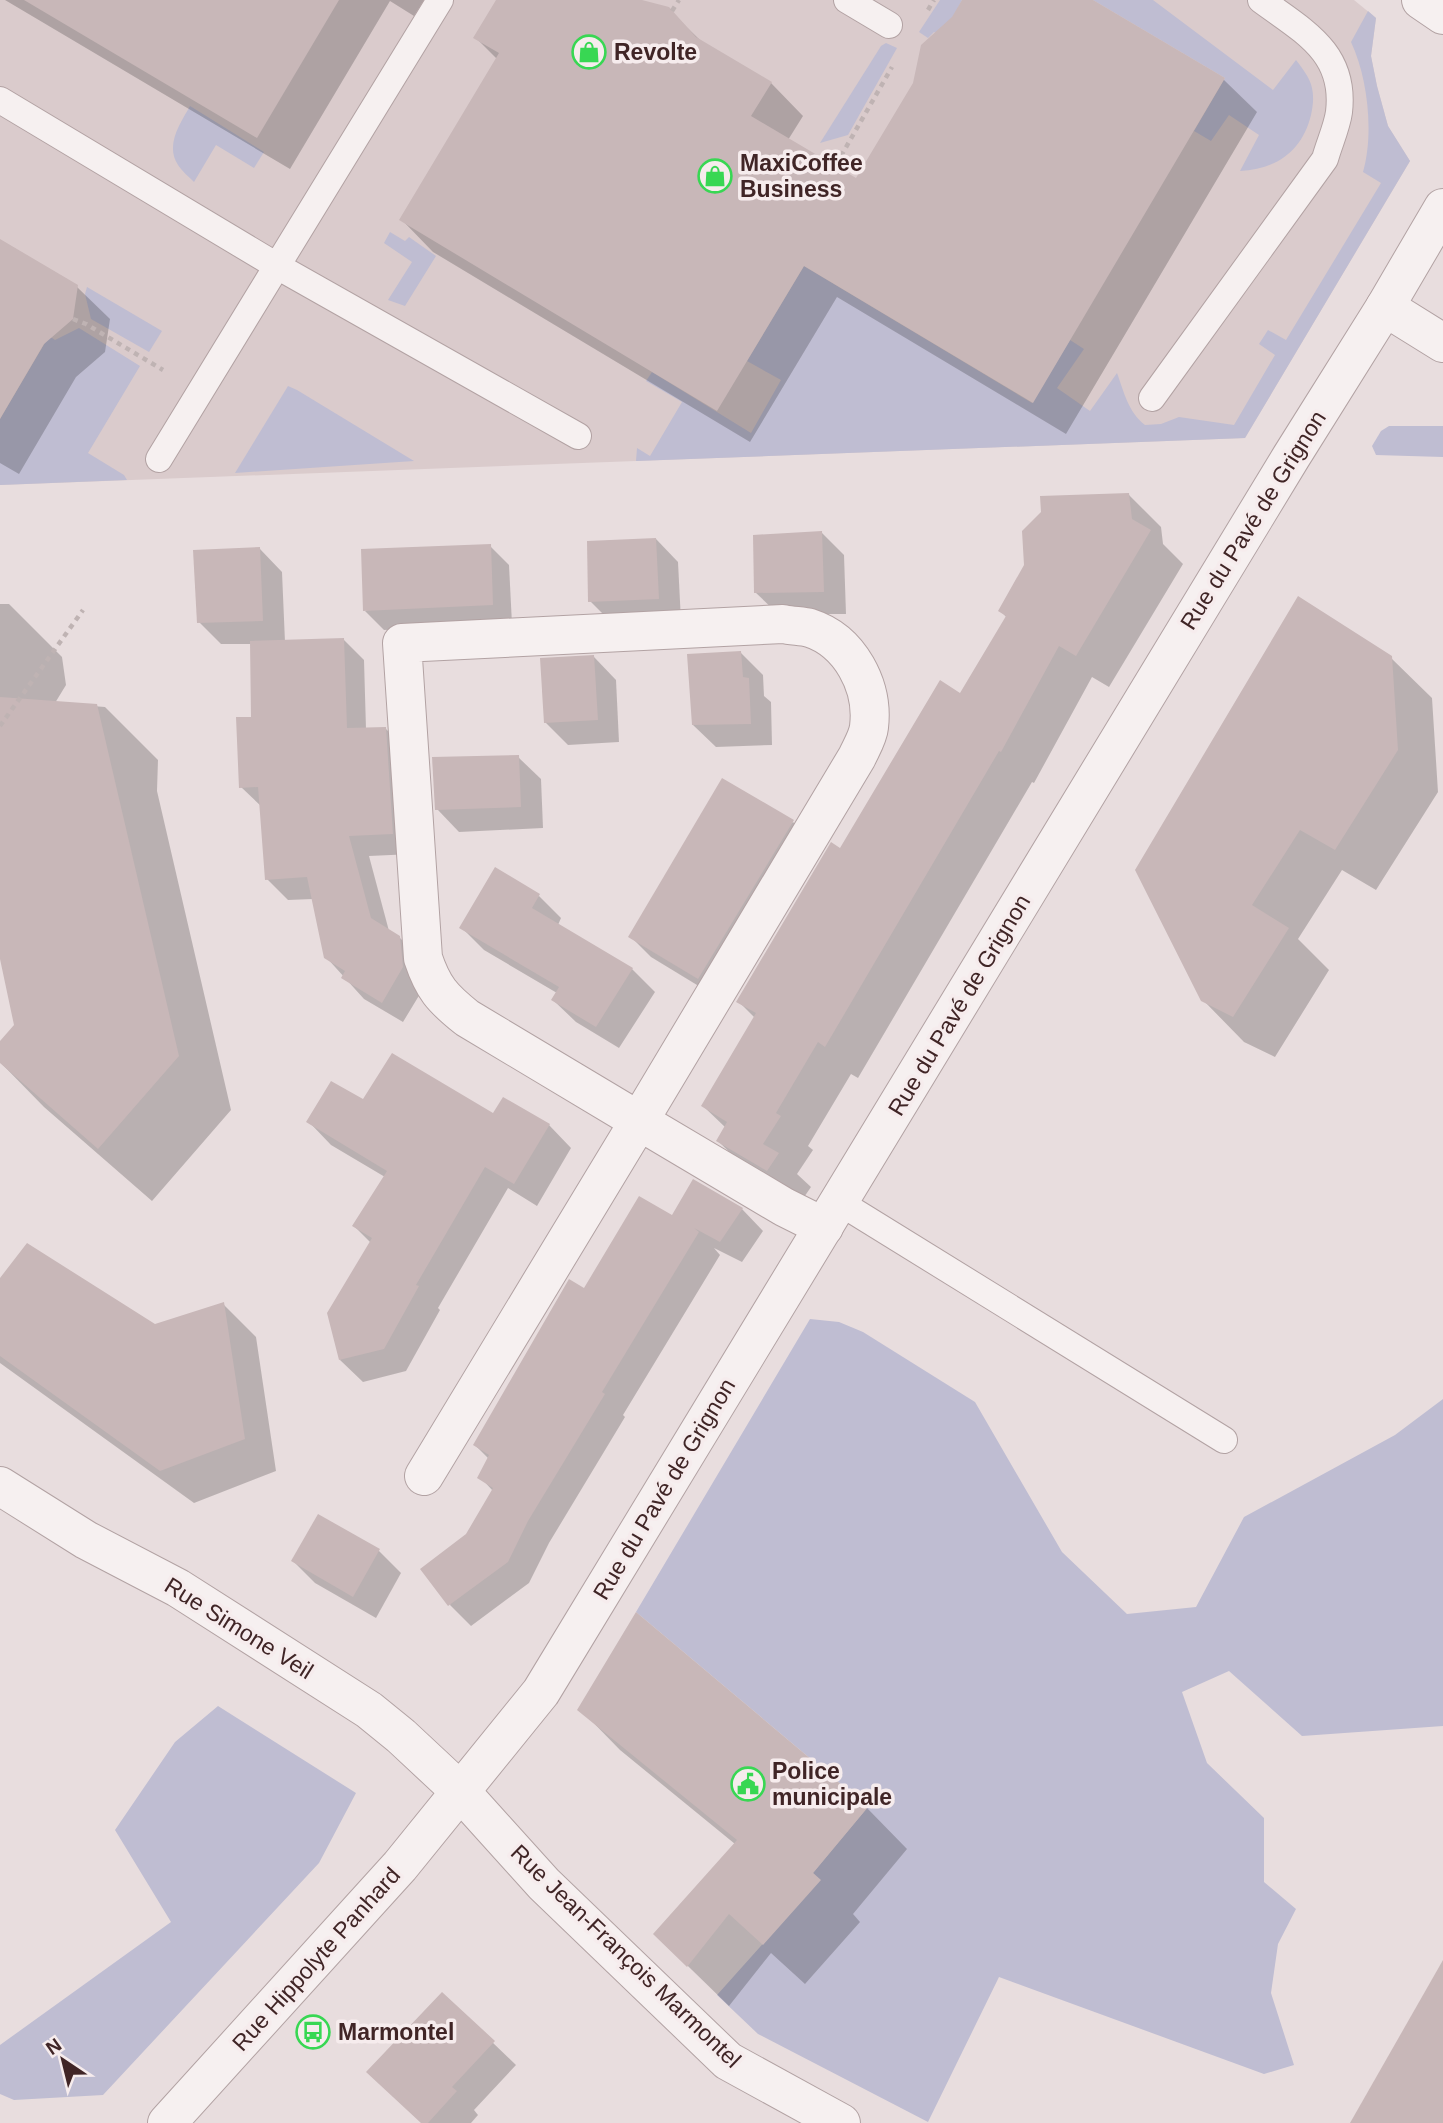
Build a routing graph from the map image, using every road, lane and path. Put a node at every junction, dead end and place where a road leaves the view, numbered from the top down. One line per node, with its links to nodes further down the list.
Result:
1 (440, 0): 12 (lane)
2 (679, 0): 6 (path)
3 (847, 0): 8 (lane)
4 (1261, 0): 17 (lane)
5 (1420, 0): 7 (street)
6 (672, 10)
7 (1443, 15)
8 (889, 25): 10 (path)
9 (0, 100): 12 (lane)
10 (841, 156)
11 (1443, 208): 13 (street, Rue du Pavé de Grignon)
12 (278, 266): 16 (lane); 18 (lane)
13 (1385, 307): 15 (street); 23 (street, Rue du Pavé de Grignon)
14 (73, 319): 16 (path)
15 (1443, 343)
16 (200, 392): 19 (lane)
17 (1152, 398)
18 (578, 436)
19 (159, 459)
20 (82, 610): 21 (path)
21 (0, 726)
22 (639, 1121): 22 (street); 23 (street); 25 (street)
23 (831, 1215): 24 (lane); 27 (street, Rue du Pavé de Grignon)
24 (1224, 1440)
25 (424, 1476)
26 (0, 1486): 27 (street, Rue Simone Veil)
27 (461, 1792): 28 (street, Rue Hippolyte Panhard); 29 (street, Rue Jean-François Marmontel)
28 (167, 2123)
29 (841, 2123)

